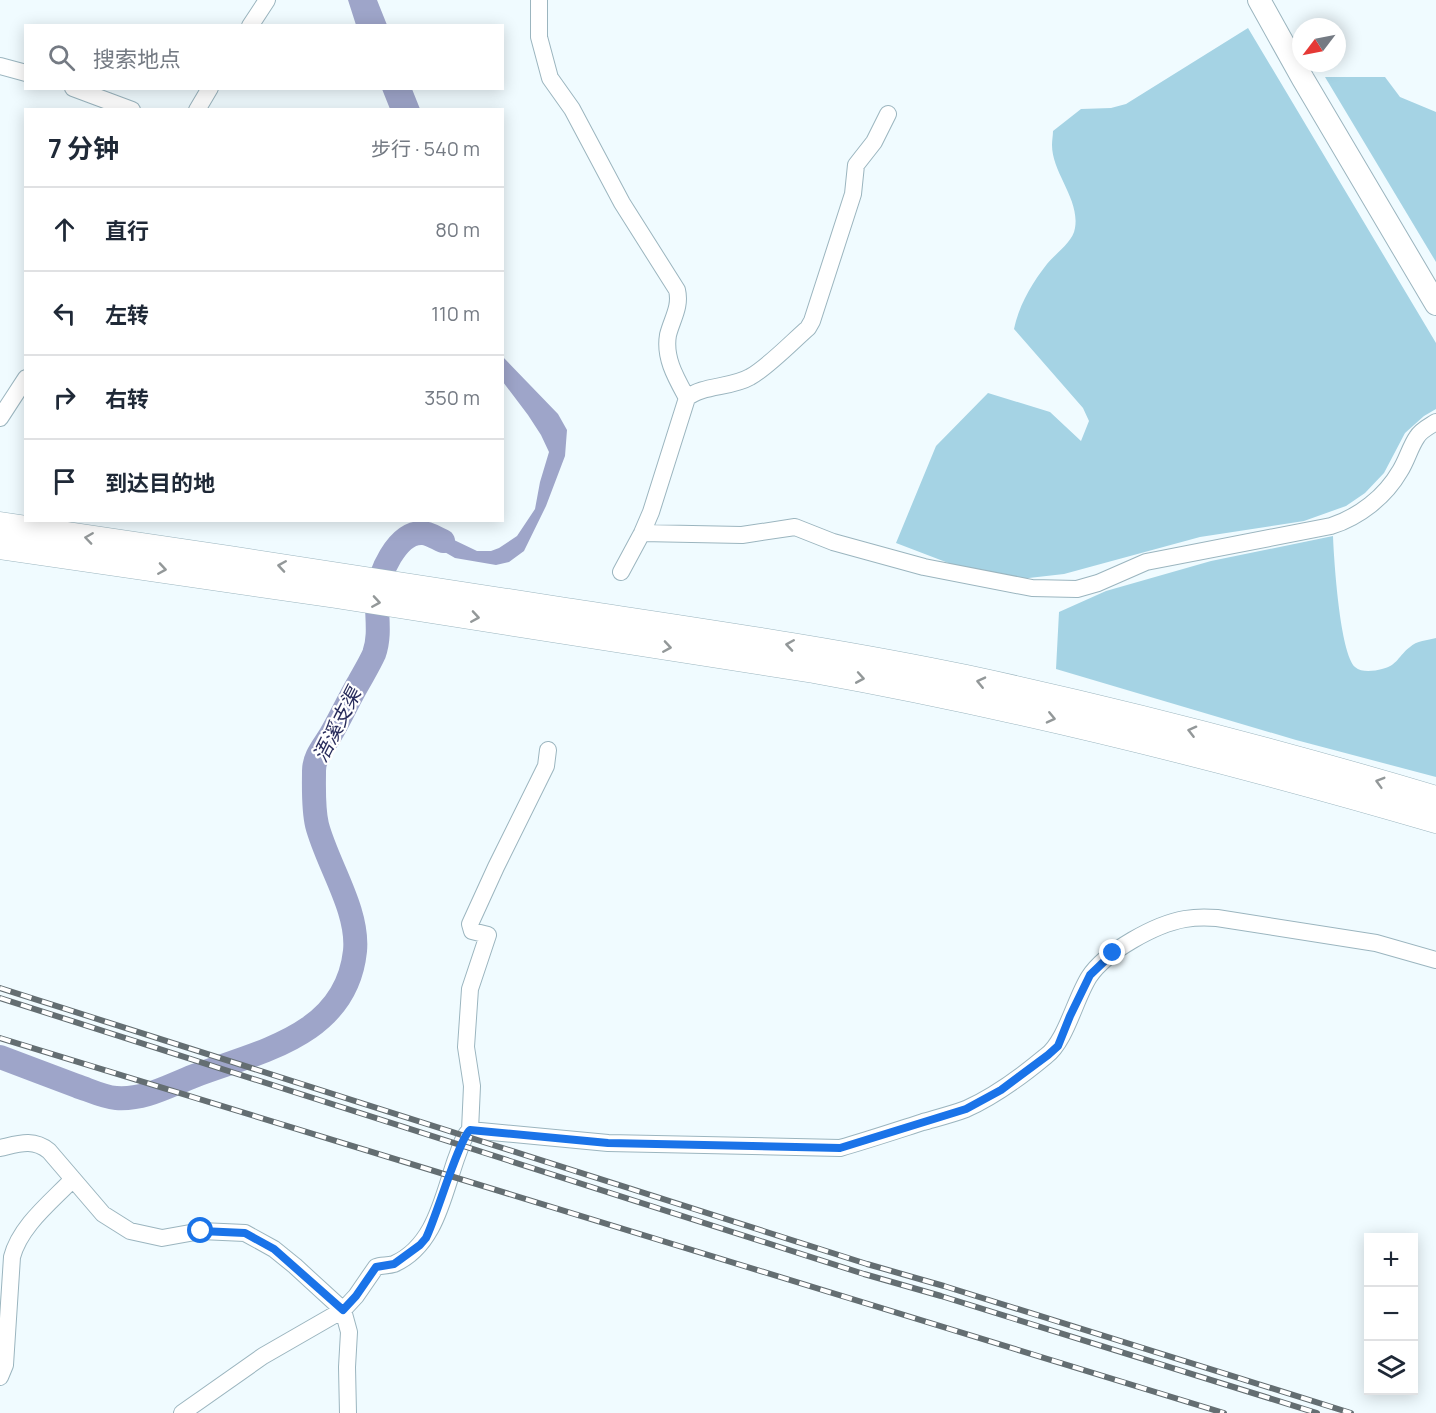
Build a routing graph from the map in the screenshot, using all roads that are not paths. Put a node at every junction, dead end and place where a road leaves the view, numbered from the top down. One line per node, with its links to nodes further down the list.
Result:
1 (267, 0): 5 (street)
2 (539, 0): 16 (street)
3 (1245, 0): 8 (main road)
4 (1259, 0): 8 (main road)
5 (251, 24)
6 (0, 66): 7 (street)
7 (24, 72)
8 (1303, 79): 14 (main road)
9 (78, 90): 11 (street)
10 (209, 90): 12 (street)
11 (127, 108)
12 (198, 108)
13 (888, 114): 16 (street)
14 (1436, 304)
15 (24, 381): 17 (street)
16 (687, 398): 20 (street)
17 (0, 418)
18 (1436, 422): 20 (street)
19 (0, 525): 23 (main road, one-way to 19)
20 (642, 533): 22 (street)
21 (0, 546): 23 (main road, one-way to 23)
22 (621, 572)
23 (338, 585): 24 (main road)
24 (417, 598): 26 (main road, one-way to 24); 27 (main road, one-way to 27)
25 (548, 750): 29 (street)
26 (1436, 799)
27 (1436, 820)
28 (1436, 960): 29 (street)
29 (470, 1130): 32 (street)
30 (0, 1148): 31 (street)
31 (73, 1179): 32 (street); 33 (street)
32 (343, 1310): 34 (street); 35 (street)
33 (0, 1377)
34 (182, 1413)
35 (348, 1413)

